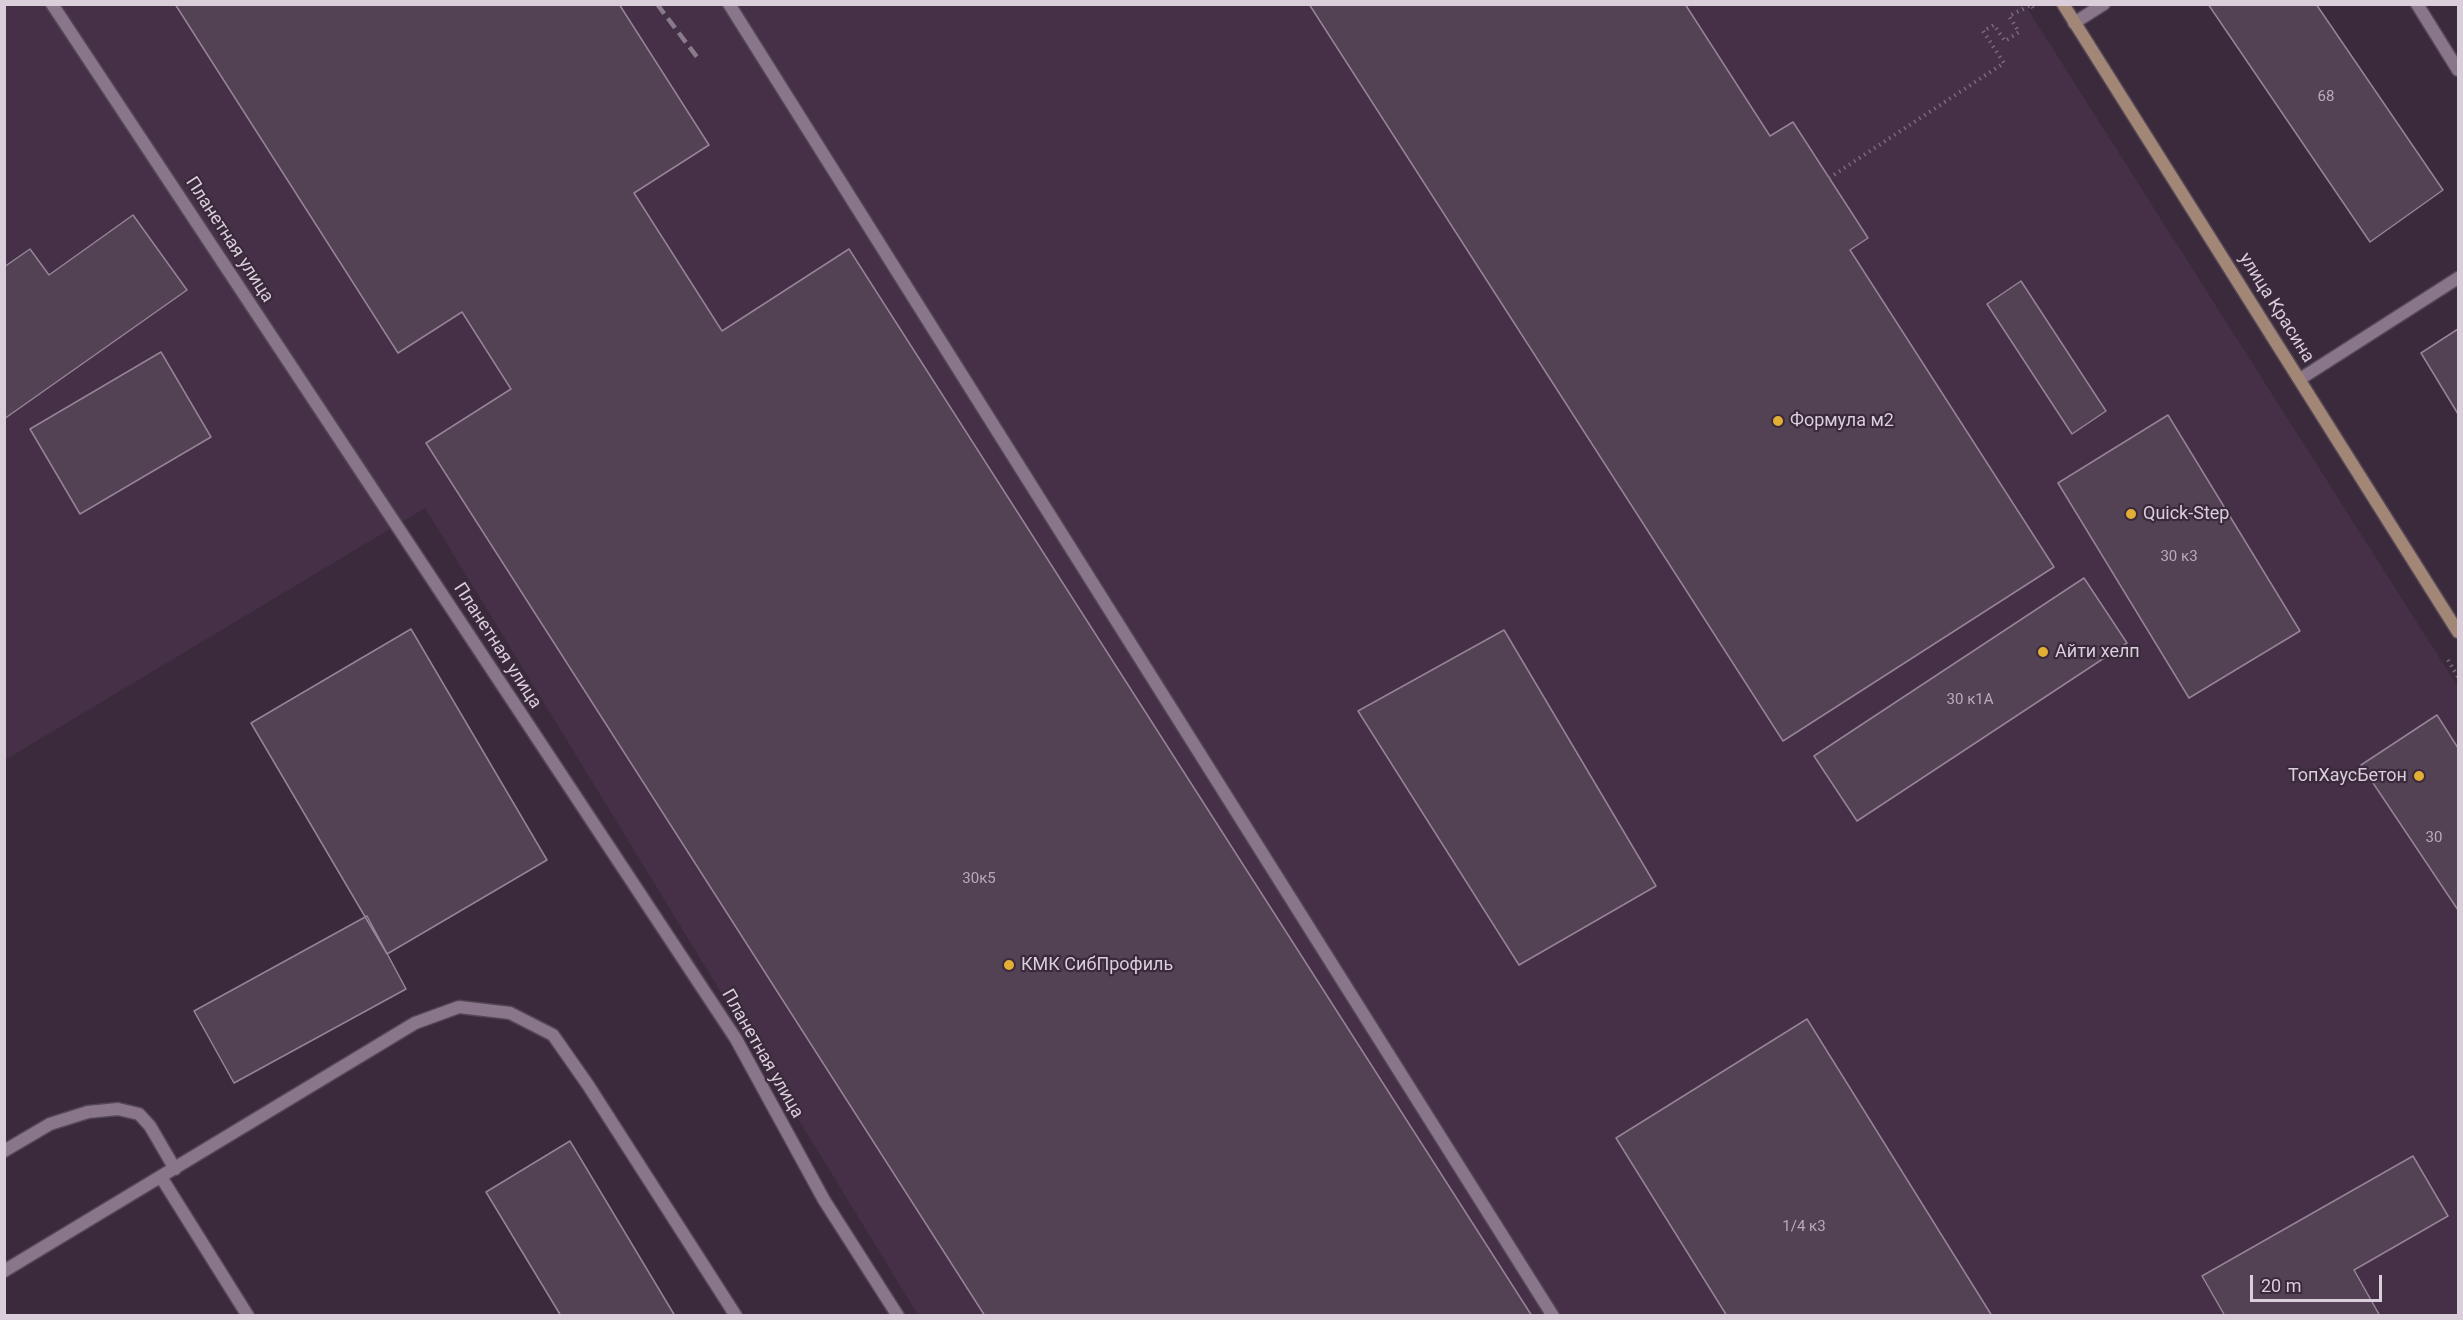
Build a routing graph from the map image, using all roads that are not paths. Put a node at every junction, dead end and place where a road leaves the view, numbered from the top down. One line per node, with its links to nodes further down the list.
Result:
1 (52, 4): 17 (lane, Планетная улица)
2 (729, 4): 18 (lane)
3 (2063, 4): 6 (street, улица Красина)
4 (2104, 4): 6 (lane)
5 (2416, 4): 7 (lane)
6 (2074, 23): 9 (street, улица Красина)
7 (2458, 70)
8 (2458, 278): 9 (lane)
9 (2300, 379): 10 (street, улица Красина)
10 (2458, 632)
11 (4, 1151): 12 (lane)
12 (175, 1168): 13 (lane); 16 (lane)
13 (161, 1177): 14 (lane); 15 (lane)
14 (4, 1271)
15 (248, 1316)
16 (736, 1316)
17 (898, 1316)
18 (1553, 1316)

